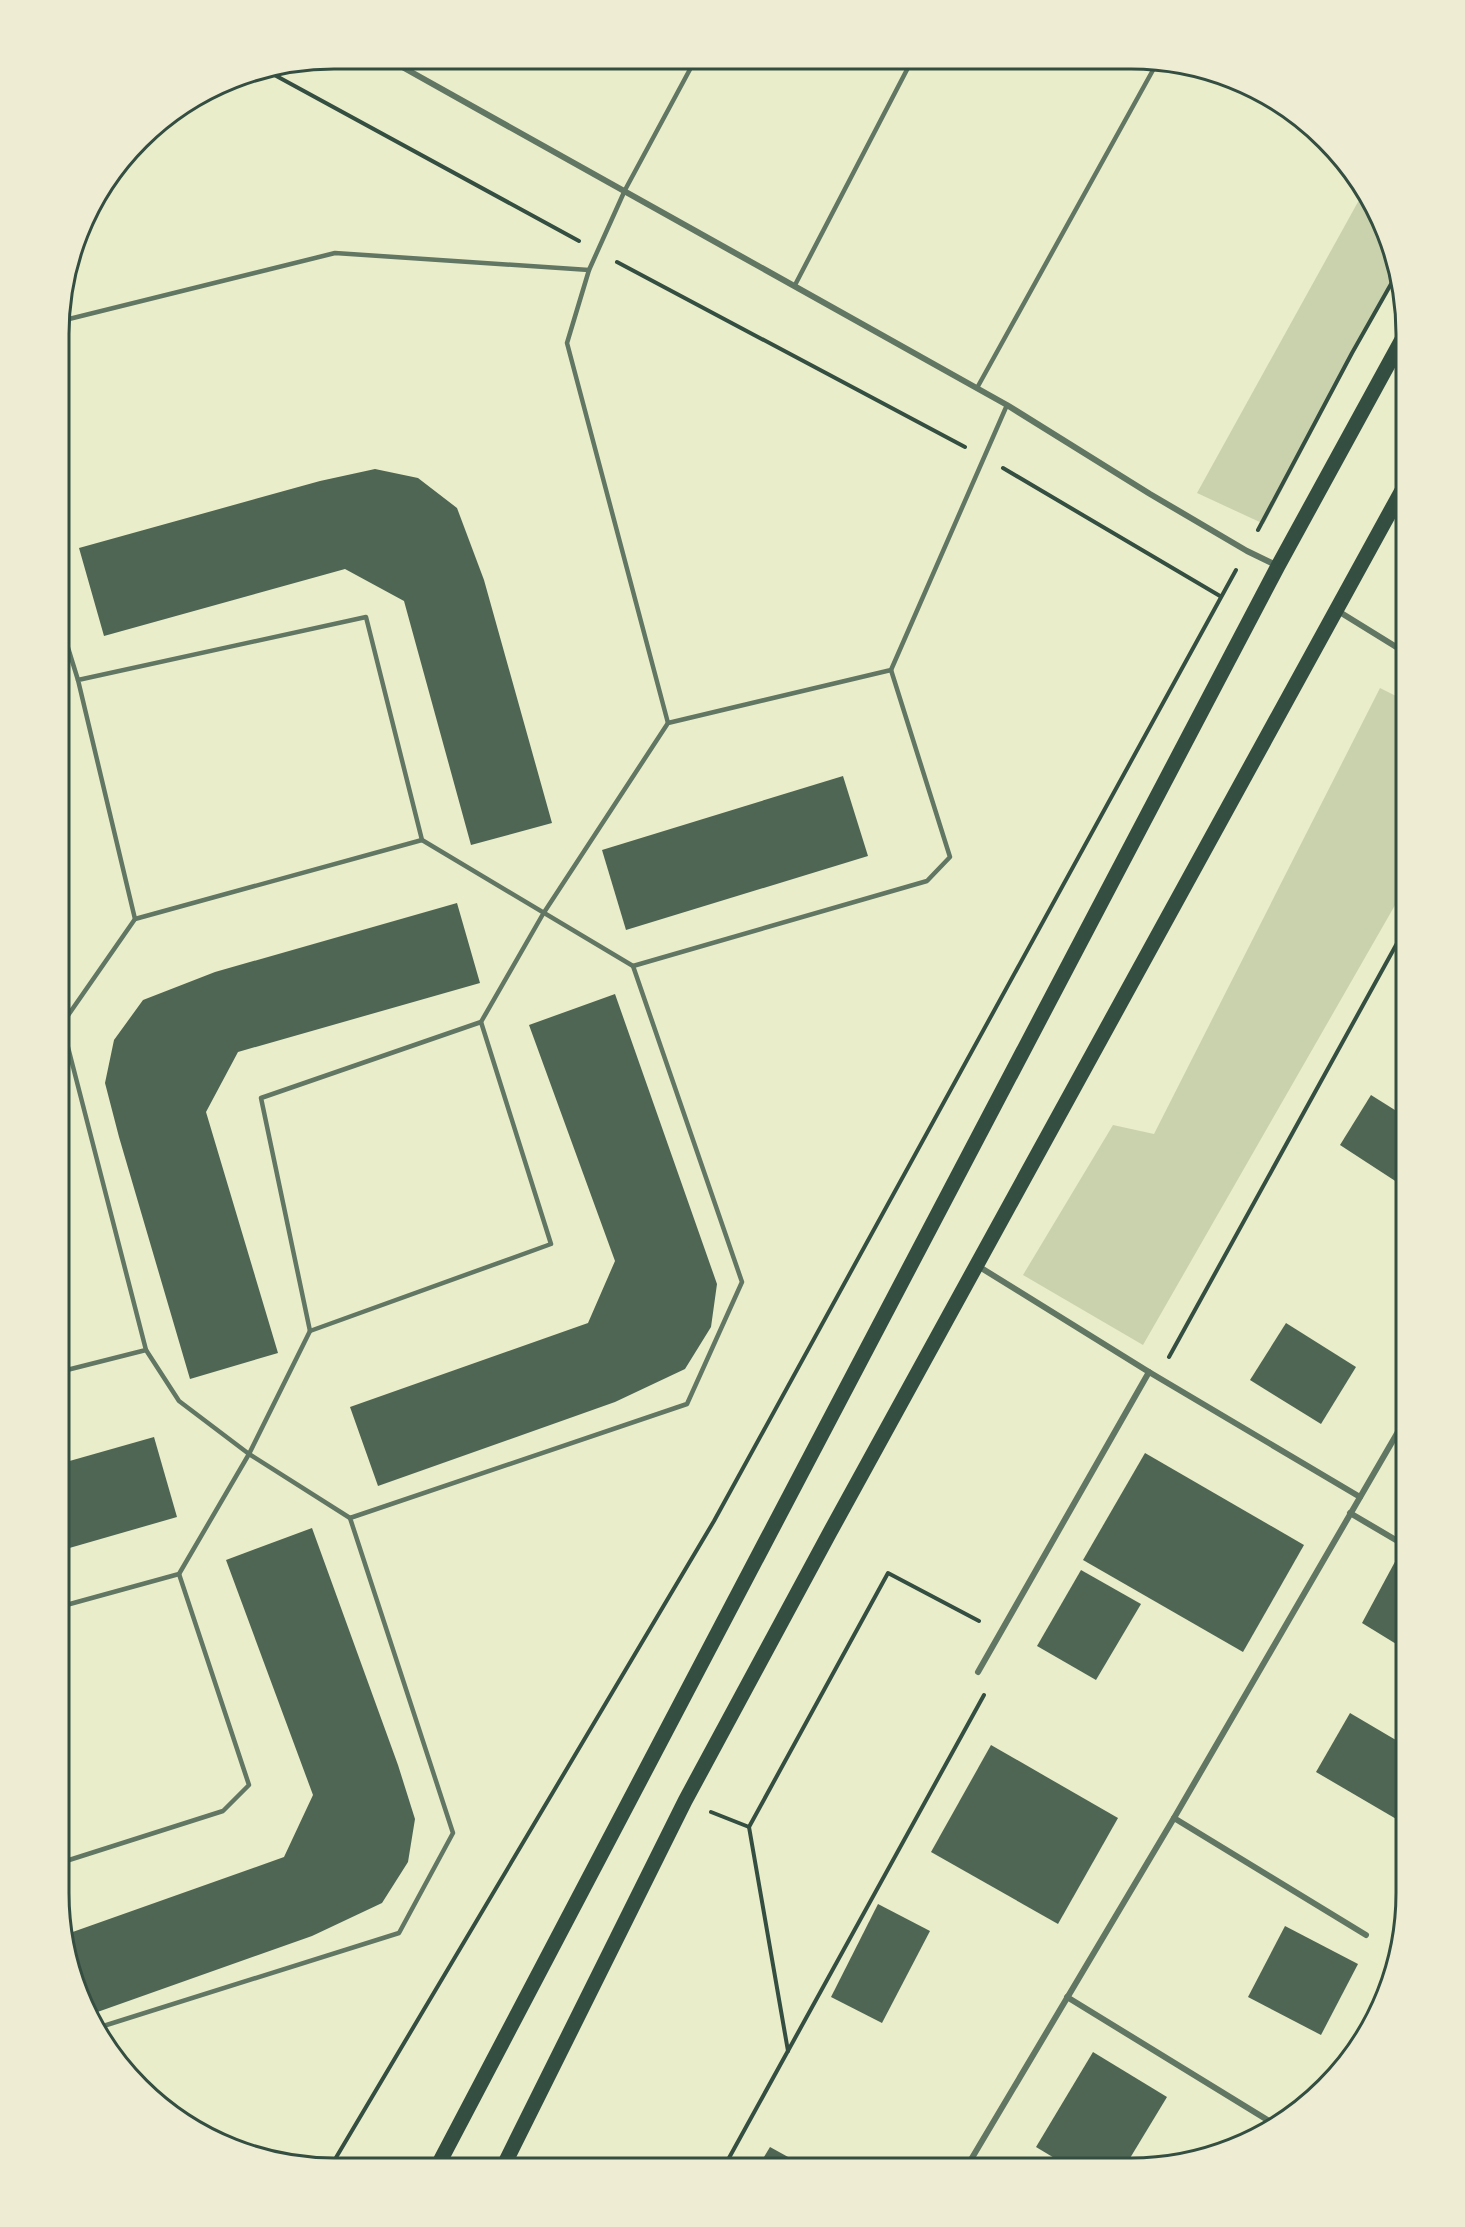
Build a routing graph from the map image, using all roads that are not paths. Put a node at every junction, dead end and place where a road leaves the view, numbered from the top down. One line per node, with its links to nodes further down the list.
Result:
1 (406, 69): 5 (street)
2 (690, 69): 5 (lane)
3 (907, 69): 7 (lane)
4 (1153, 70): 10 (lane)
5 (625, 190): 6 (lane); 7 (street)
6 (590, 270): 8 (lane); 19 (lane)
7 (795, 285): 10 (street)
8 (70, 319)
9 (1396, 350): 13 (main road)
10 (977, 388): 11 (street)
11 (1007, 405): 13 (street); 17 (lane)
12 (1396, 501): 14 (main road)
13 (1278, 566): 47 (main road)
14 (1336, 610): 15 (street); 27 (main road)
15 (1396, 647)
16 (69, 651): 18 (lane)
17 (891, 670): 19 (lane); 23 (lane)
18 (78, 680): 20 (lane); 22 (lane)
19 (668, 723): 21 (lane)
20 (422, 840): 21 (lane); 22 (lane)
21 (543, 914): 23 (lane); 25 (lane)
22 (135, 919): 24 (lane)
23 (633, 966): 36 (lane)
24 (69, 1013)
25 (481, 1022): 28 (lane); 28 (lane)
26 (69, 1050): 29 (lane)
27 (977, 1266): 31 (street); 48 (main road)
28 (310, 1332): 33 (lane)
29 (146, 1350): 30 (lane); 33 (lane)
30 (69, 1369)
31 (1149, 1372): 34 (street); 40 (street)
32 (1396, 1436): 34 (street)
33 (249, 1454): 36 (lane); 38 (lane)
34 (1360, 1497): 35 (street)
35 (1350, 1514): 37 (street); 41 (street)
36 (350, 1518): 45 (lane)
37 (1396, 1540)
38 (179, 1574): 39 (lane); 42 (lane)
39 (69, 1604)
40 (978, 1672)
41 (1174, 1818): 43 (street); 44 (street)
42 (69, 1860)
43 (1366, 1935)
44 (1066, 1997): 46 (street); 53 (street)
45 (105, 2025)
46 (1267, 2120)
47 (458, 2129): 49 (main road); 50 (main road)
48 (520, 2133): 51 (main road); 52 (main road)
49 (434, 2158)
50 (442, 2158)
51 (507, 2158)
52 (514, 2158)
53 (972, 2158)

